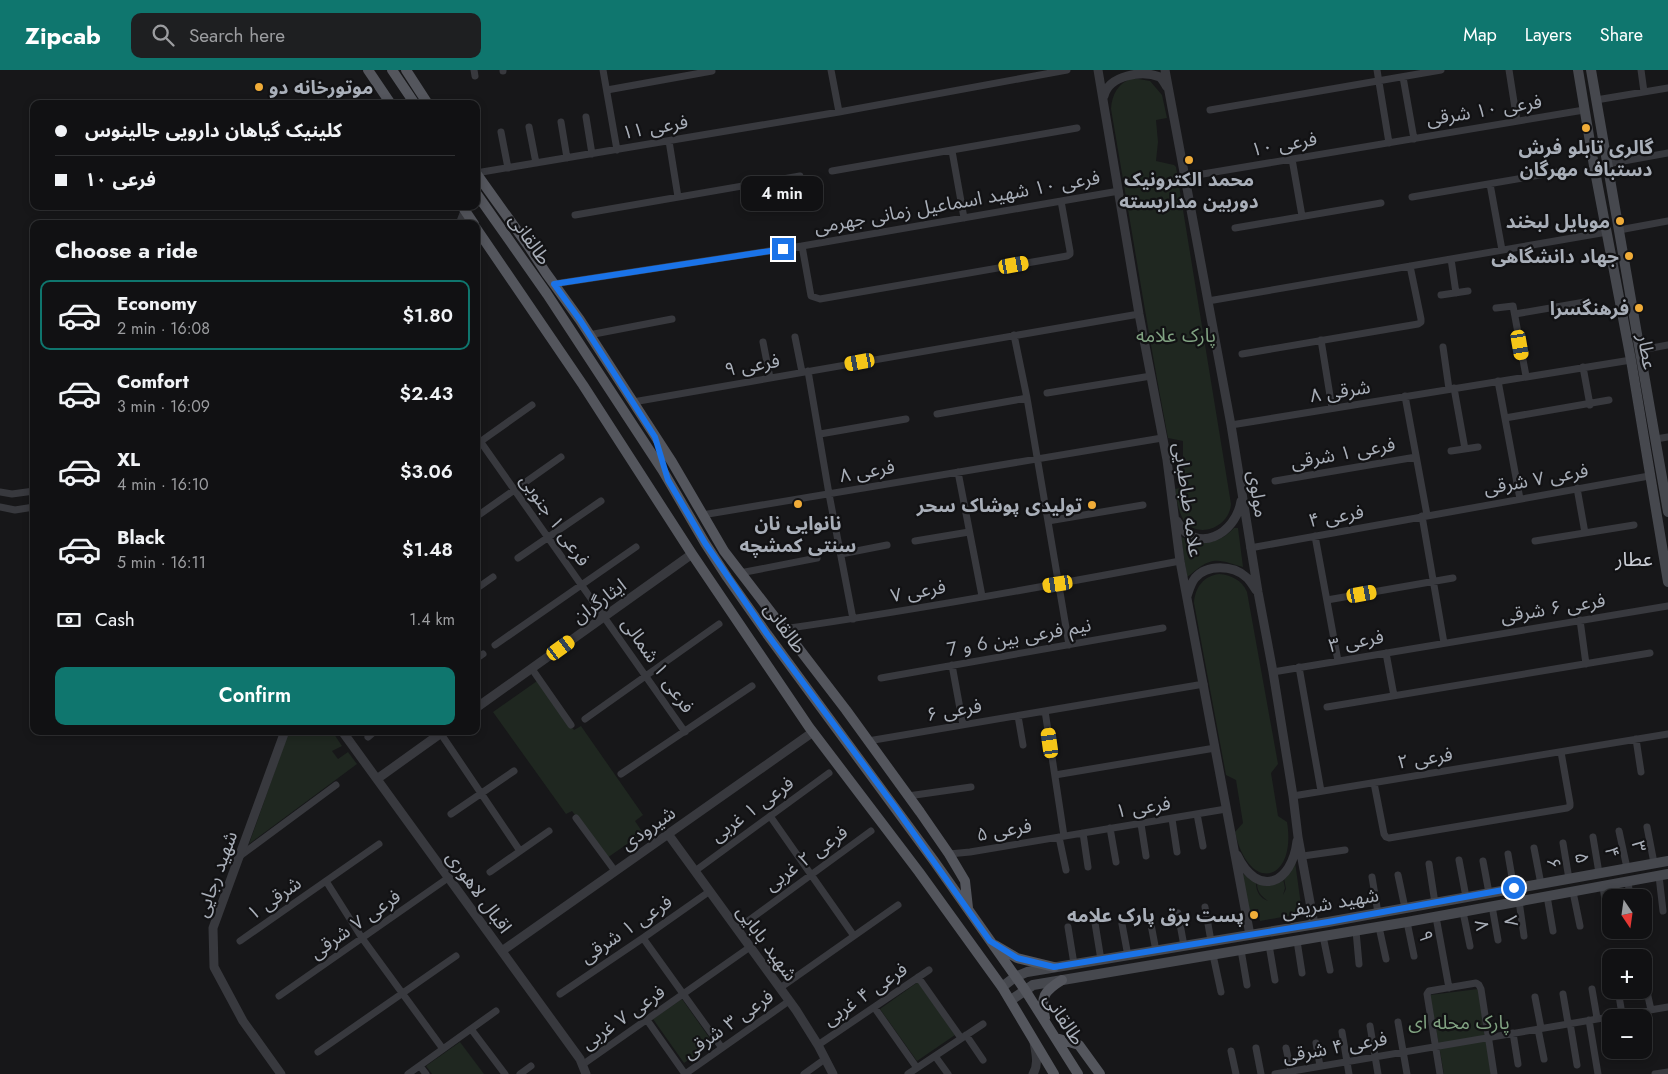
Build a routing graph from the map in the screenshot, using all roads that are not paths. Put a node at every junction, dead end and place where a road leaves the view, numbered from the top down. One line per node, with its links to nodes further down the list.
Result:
1 (368, 70): 22 (main road)
2 (392, 70): 23 (main road)
3 (406, 70): 24 (main road)
4 (604, 70): 20 (street)
5 (831, 70): 29 (street)
6 (1067, 70): 29 (street, فرعی ۱۱)
7 (1098, 70): 26 (street, علامه طباطبایی)
8 (1165, 70): 19 (street, مولوی)
9 (1377, 70): 17 (street)
10 (1441, 70): 16 (street)
11 (1509, 70): 31 (street)
12 (1578, 70): 28 (main road, عطار)
13 (1591, 70): 25 (main road, عطار)
14 (1641, 70): 21 (street)
15 (712, 71): 20 (street)
16 (1403, 77): 17 (street); 36 (street)
17 (1379, 81): 27 (street); 38 (street)
18 (1668, 88): 21 (street)
19 (1168, 89): 26 (street); 52 (street, مولوی)
20 (607, 90): 39 (street)
21 (1644, 92): 25 (street)
22 (388, 100)
23 (412, 100)
24 (425, 100)
25 (1596, 100): 46 (main road, عطار)
26 (1104, 101): 55 (street, علامه طباطبایی)
27 (1210, 110)
28 (1584, 110): 31 (street, فرعی ۱۰ شرقی); 67 (main road, عطار)
29 (839, 112): 37 (street, فرعی ۱۱)
30 (586, 117): 42 (street)
31 (1517, 121): 36 (street, فرعی ۱۰ شرقی)
32 (561, 122): 43 (street)
33 (529, 127): 45 (street)
34 (1078, 128): 40 (street)
35 (501, 132): 47 (street)
36 (1414, 139): 38 (street, فرعی ۱۰ شرقی)
37 (670, 141): 39 (street, فرعی ۱۱); 56 (street)
38 (1389, 143): 44 (street, فرعی ۱۰)
39 (617, 150): 42 (street, فرعی ۱۱)
40 (952, 151): 49 (street); 63 (street)
41 (1668, 153): 46 (street)
42 (592, 154): 43 (street, فرعی ۱۱)
43 (567, 158): 45 (street, فرعی ۱۱)
44 (1292, 160): 52 (street, فرعی ۱۰); 62 (street)
45 (536, 163): 47 (street, فرعی ۱۱)
46 (1607, 164): 66 (main road, عطار)
47 (508, 168): 48 (street, فرعی ۱۱)
48 (480, 172)
49 (832, 172)
50 (1558, 172): 54 (street)
51 (800, 176): 56 (street)
52 (1185, 178): 77 (street, مولوی)
53 (480, 179): 73 (main road)
54 (1490, 184): 57 (street); 70 (street)
55 (1118, 191): 59 (street, فرعی ۱۰ شهید اسماعیل زمانی جهرمی); 80 (street, علامه طباطبایی)
56 (678, 197): 61 (street)
57 (1412, 197)
58 (480, 199): 130 (main road, طالقانی)
59 (1061, 201): 63 (street, فرعی ۱۰ شهید اسماعیل زمانی جهرمی); 69 (street)
60 (1381, 203): 62 (street)
61 (575, 215)
62 (1302, 216): 65 (street)
63 (964, 218): 69 (street, فرعی ۱۰ شهید اسماعیل زمانی جهرمی)
64 (1668, 222): 66 (street)
65 (1235, 228)
66 (1619, 230): 90 (main road, عطار)
67 (1607, 232): 70 (street); 92 (main road, عطار)
68 (480, 234): 159 (main road, طالقانی)
69 (802, 246): 73 (street)
70 (1502, 250): 71 (street)
71 (1450, 259): 72 (street); 75 (street)
72 (1410, 266): 77 (street); 86 (street)
73 (554, 284): 83 (main road)
74 (1468, 291): 75 (street)
75 (1456, 293): 76 (street)
76 (1441, 295)
77 (1208, 301): 113 (street, مولوی)
78 (1585, 302): 81 (street)
79 (1496, 308): 81 (street)
80 (1140, 314): 84 (street, فرعی ۹); 95 (street, علامه طباطبایی)
81 (1515, 314): 96 (street)
82 (672, 319): 83 (street)
83 (589, 335): 104 (main road)
84 (1014, 335): 94 (street, فرعی ۹); 102 (street)
85 (795, 337): 94 (street)
86 (1321, 340): 91 (street); 107 (street)
87 (763, 342): 97 (street)
88 (1668, 345): 90 (street)
89 (1443, 347): 99 (street)
90 (1641, 350): 108 (main road, عطار)
91 (1242, 354)
92 (1631, 360): 93 (street, ۸ شرقی); 109 (main road, عطار)
93 (1584, 367): 96 (street, ۸ شرقی); 105 (street)
94 (805, 372): 97 (street, فرعی ۹); 114 (street)
95 (1151, 376): 100 (street); 117 (street, علامه طباطبایی)
96 (1526, 376): 98 (street, ۸ شرقی)
97 (770, 378): 104 (street, فرعی ۹)
98 (1498, 381): 99 (street, ۸ شرقی); 111 (street)
99 (1452, 389): 101 (street, ۸ شرقی); 122 (street)
100 (1047, 393)
101 (1405, 396): 107 (street, ۸ شرقی); 125 (street)
102 (1027, 398): 110 (street); 126 (street)
103 (1609, 400): 105 (street)
104 (633, 402): 115 (main road)
105 (1590, 404): 111 (street)
106 (532, 405): 119 (street)
107 (1332, 408): 113 (street, ۸ شرقی)
108 (1651, 411): 109 (main road); 118 (main road, عطار)
109 (1639, 413): 128 (main road, عطار)
110 (937, 414)
111 (1505, 418): 138 (street)
112 (906, 419): 114 (street)
113 (1231, 425): 134 (street, مولوی)
114 (820, 434): 137 (street)
115 (655, 437): 130 (main road); 145 (main road)
116 (1668, 437): 118 (street)
117 (1162, 438): 126 (street, فرعی ۸); 146 (street, علامه طباطبایی)
118 (1656, 439): 129 (main road, عطار)
119 (480, 442)
120 (480, 446): 133 (street, فرعی ۱ جنوبی)
121 (1478, 447): 122 (street)
122 (1466, 449): 123 (street)
123 (1451, 451)
124 (561, 457): 133 (street)
125 (1416, 457): 131 (street, فرعی ۱ شرقی); 147 (street)
126 (1038, 459): 127 (street, فرعی ۸); 148 (street)
127 (958, 472): 137 (street, فرعی ۸); 150 (street)
128 (1650, 476): 132 (street, فرعی ۷ شرقی); 168 (main road, عطار)
129 (1665, 477): 143 (main road, عطار)
130 (668, 480): 304 (main road, طالقانی)
131 (1275, 481)
132 (1577, 488): 138 (street, فرعی ۷ شرقی); 151 (street)
133 (514, 490): 144 (street); 153 (street, فرعی ۱ جنوبی)
134 (1241, 491): 146 (street); 158 (street, مولوی)
135 (0, 492): 136 (street)
136 (30, 492)
137 (829, 494): 145 (street, فرعی ۸); 160 (street)
138 (1520, 499): 147 (street, فرعی ۷ شرقی)
139 (601, 501): 153 (street)
140 (1143, 505): 148 (street)
141 (0, 507): 142 (street)
142 (30, 508)
143 (1668, 512)
144 (480, 514)
145 (702, 515): 164 (main road)
146 (1174, 516): 163 (street, علامه طباطبایی)
147 (1425, 516): 152 (street, فرعی ۴); 167 (street)
148 (1048, 521): 169 (street)
149 (1634, 525): 151 (street)
150 (969, 532): 154 (street); 173 (street)
151 (1585, 533): 155 (street)
152 (1315, 536): 158 (street, فرعی ۴); 175 (street)
153 (548, 538): 161 (street); 170 (street, فرعی ۱ جنوبی)
154 (915, 540)
155 (1535, 542)
156 (886, 546): 160 (street)
157 (636, 547): 170 (street)
158 (1250, 548): 172 (street, مولوی)
159 (692, 554): 177 (street, ایثارگران); 209 (main road, طالقانی)
160 (841, 554): 178 (street)
161 (518, 558)
162 (817, 558): 164 (street)
163 (1180, 561): 169 (street, فرعی ۷); 174 (street, علامه طباطبایی)
164 (740, 573): 182 (main road)
165 (494, 578): 171 (street)
166 (1453, 578): 167 (street)
167 (1433, 582): 175 (street); 183 (street)
168 (1668, 582)
169 (1058, 584): 173 (street, فرعی ۷); 185 (street)
170 (582, 586): 177 (street, فرعی ۱ جنوبی); 184 (street)
171 (480, 587)
172 (1258, 592): 174 (street); 195 (street, مولوی)
173 (982, 596): 178 (street, فرعی ۷)
174 (1187, 597): 198 (street, علامه طباطبایی)
175 (1327, 600): 190 (street)
176 (1668, 606): 179 (street, فرعی ۶ شرقی)
177 (604, 618): 194 (street, ایثارگران); 196 (street, فرعی ۱ شمالی)
178 (854, 619): 182 (street, فرعی ۷)
179 (1580, 620): 183 (street, فرعی ۶ شرقی); 191 (street)
180 (719, 624): 196 (street)
181 (1163, 628): 185 (street, نیم فرعی بین 6 و 7)
182 (783, 629): 219 (main road)
183 (1444, 643): 186 (street, فرعی ۳)
184 (495, 645)
185 (1069, 645): 192 (street, نیم فرعی بین 6 و 7)
186 (1386, 653): 190 (street, فرعی ۳); 200 (street)
187 (1650, 653): 191 (street)
188 (483, 654): 189 (street)
189 (480, 656)
190 (1338, 661): 193 (street, فرعی ۳)
191 (1586, 664): 200 (street)
192 (952, 665): 197 (street, نیم فرعی بین 6 و 7); 207 (street)
193 (1298, 667): 195 (street, فرعی ۳); 232 (street)
194 (532, 669): 201 (street, ایثارگران); 206 (street)
195 (1273, 672): 235 (street, مولوی)
196 (646, 676): 205 (street); 208 (street, فرعی ۱ شمالی)
197 (881, 678)
198 (1204, 684): 203 (street, فرعی ۶); 221 (street, علامه طباطبایی)
199 (752, 686): 208 (street)
200 (1394, 696): 202 (street)
201 (480, 705)
202 (1327, 707)
203 (1045, 711): 204 (street, فرعی ۶); 227 (street)
204 (1018, 716): 207 (street, فرعی ۶); 220 (street)
205 (585, 719)
206 (571, 725)
207 (963, 726): 219 (street, فرعی ۶)
208 (685, 732): 226 (street)
209 (813, 732): 249 (street, شیرودی); 358 (main road, طالقانی)
210 (1668, 734): 217 (street, فرعی ۲); 218 (street)
211 (284, 735): 265 (street, شهید رجایی)
212 (345, 735): 228 (street, اقبال لاهوری)
213 (371, 735): 216 (street)
214 (437, 735): 228 (street)
215 (443, 735): 233 (street)
216 (368, 737)
217 (1636, 739): 222 (street, فرعی ۲); 224 (street)
218 (1668, 739)
219 (868, 742): 234 (main road)
220 (1023, 745)
221 (1216, 748): 227 (street); 236 (street, علامه طباطبایی)
222 (1561, 752): 229 (street, فرعی ۲); 229 (street)
223 (514, 771): 233 (street)
224 (1641, 772)
225 (829, 773): 239 (street, فرعی ۱ غربی)
226 (621, 774)
227 (1055, 775): 251 (street)
228 (376, 779): 283 (street, اقبال لاهوری)
229 (1374, 783): 232 (street, فرعی ۲)
230 (336, 785): 265 (street)
231 (971, 787): 234 (street)
232 (1320, 791): 235 (street, فرعی ۲)
233 (481, 793): 237 (street); 259 (street)
234 (908, 796): 261 (main road)
235 (1293, 796): 250 (street, مولوی)
236 (1226, 809): 238 (street, فرعی ۱); 256 (street, علامه طباطبایی)
237 (451, 814)
238 (1197, 814): 241 (street, فرعی ۱); 255 (street)
239 (770, 816): 276 (street, فرعی ۱ غربی); 279 (street)
240 (576, 818): 275 (street)
241 (1172, 819): 242 (street, فرعی ۱); 260 (street)
242 (1141, 824): 244 (street, فرعی ۱); 263 (street)
243 (1647, 827): 271 (street)
244 (1110, 828): 248 (street, فرعی ۱); 269 (street)
245 (548, 831): 259 (street)
246 (870, 831): 279 (street, فرعی ۲ غربی)
247 (1619, 831): 273 (street, ۳)
248 (1083, 833): 251 (street, فرعی ۱); 272 (street)
249 (668, 834): 275 (street, شیرودی); 276 (street, شهید بابایی)
250 (1298, 836): 256 (street); 264 (street, مولوی)
251 (1062, 837): 261 (street, فرعی ۵); 274 (street)
252 (1593, 837): 278 (street, ۴)
253 (1563, 843): 284 (street, ۵)
254 (379, 844): 285 (street, ۱ شرقی)
255 (1203, 846)
256 (1233, 846): 322 (street, علامه طباطبایی)
257 (1534, 848): 287 (street, ۶)
258 (1345, 850): 264 (street)
259 (520, 851): 277 (street)
260 (1177, 852)
261 (949, 854): 304 (main road)
262 (1508, 854): 289 (street, ۷)
263 (1146, 856)
264 (1303, 856): 315 (street, مولوی)
265 (239, 857): 419 (street, شهید رجایی)
266 (1459, 860): 296 (street)
267 (1483, 861): 294 (street, ۸)
268 (1668, 861): 271 (main road, شهید شریفی)
269 (1116, 862)
270 (1429, 864): 298 (street)
271 (1654, 864): 273 (main road, شهید شریفی)
272 (1088, 867)
273 (1627, 868): 278 (main road, شهید شریفی)
274 (1066, 870)
275 (615, 871): 338 (street, شیرودی)
276 (695, 871): 292 (street, شهید بابایی)
277 (490, 872)
278 (1599, 873): 284 (main road, شهید شریفی)
279 (811, 875): 319 (street, فرعی ۲ غربی); 323 (street)
280 (1398, 875): 303 (street)
281 (1663, 875): 286 (main road, شهید شریفی); 305 (street)
282 (1372, 877): 308 (street)
283 (448, 878): 326 (street, فرعی ۷ شرقی); 338 (street, اقبال لاهوری)
284 (1569, 879): 287 (main road, شهید شریفی)
285 (326, 881): 326 (street); 329 (street, ۱ شرقی)
286 (1628, 882): 288 (main road, شهید شریفی); 291 (street)
287 (1541, 884): 289 (main road, شهید شریفی)
288 (1603, 886): 290 (street); 293 (main road, شهید شریفی)
289 (1514, 888): 294 (main road, شهید شریفی)
290 (1603, 889)
291 (1629, 889)
292 (710, 891): 319 (street, شهید بابایی); 327 (street, فرعی ۱ شرقی)
293 (1573, 892): 295 (main road, شهید شریفی); 317 (street)
294 (1489, 893): 296 (main road, شهید شریفی)
295 (1547, 896): 297 (main road, شهید شریفی); 321 (street)
296 (1466, 897): 298 (main road, شهید شریفی)
297 (1519, 901): 301 (main road, شهید شریفی); 325 (street)
298 (1435, 903): 300 (main road, شهید شریفی)
299 (898, 905): 323 (street)
300 (1416, 906): 303 (main road, شهید شریفی); 311 (main road)
301 (1492, 906): 306 (main road, شهید شریفی); 328 (street, ۷)
302 (1205, 907): 331 (street)
303 (1404, 908): 308 (main road, شهید شریفی)
304 (968, 909): 330 (main road, طالقانی)
305 (1663, 911)
306 (1463, 912): 309 (main road, شهید شریفی); 335 (street, ۸)
307 (1178, 913): 334 (street)
308 (1378, 913): 315 (main road, شهید شریفی)
309 (1436, 916): 311 (main road, شهید شریفی); 360 (street)
310 (1150, 920): 339 (street)
311 (1418, 920): 312 (main road, شهید شریفی)
312 (1407, 922): 316 (main road, شهید شریفی); 343 (street, ۹)
313 (1095, 923): 345 (street)
314 (1122, 924): 342 (street)
315 (1314, 924): 322 (main road, شهید شریفی)
316 (1380, 926): 320 (main road, شهید شریفی); 344 (street)
317 (1580, 926)
318 (1068, 927): 346 (street)
319 (737, 929): 336 (street, شهید بابایی)
320 (1356, 931): 324 (main road, شهید شریفی); 347 (street)
321 (1552, 931)
322 (1250, 935): 331 (main road, شهید شریفی)
323 (854, 936): 359 (street)
324 (1323, 936): 332 (main road, شهید شریفی); 350 (street)
325 (1524, 936)
326 (362, 938): 364 (street); 368 (street, فرعی ۷ شرقی)
327 (643, 938): 365 (street, فرعی ۱ شرقی); 367 (street)
328 (1498, 940)
329 (240, 941)
330 (990, 941): 348 (main road); 354 (main road, طالقانی)
331 (1211, 941): 334 (main road, شهید شریفی)
332 (1297, 941): 333 (main road, شهید شریفی); 351 (street)
333 (1269, 945): 337 (main road, شهید شریفی); 356 (street)
334 (1184, 946): 339 (main road, شهید شریفی)
335 (1470, 946)
336 (750, 947): 359 (street, شهید بابایی); 367 (street, فرعی ۷ غربی)
337 (1241, 950): 340 (main road, شهید شریفی); 357 (street)
338 (502, 951): 410 (street, اقبال لاهوری)
339 (1156, 951): 342 (main road, شهید شریفی)
340 (1213, 955): 352 (main road, شهید شریفی); 363 (street)
341 (456, 956): 364 (street)
342 (1128, 956): 345 (main road, شهید شریفی)
343 (1414, 956)
344 (1386, 959)
345 (1100, 960): 346 (main road, شهید شریفی); 352 (main road)
346 (1074, 964): 348 (main road, شهید شریفی)
347 (1360, 964)
348 (1054, 967): 354 (main road, شهید شریفی)
349 (930, 970): 353 (street, فرعی ۴ غربی)
350 (1330, 970)
351 (1302, 973)
352 (1099, 974): 355 (main road, شهید شریفی)
353 (918, 977): 372 (street, فرعی ۴ غربی); 389 (street)
354 (1015, 977): 358 (main road, شهید شریفی); 362 (main road, طالقانی)
355 (1062, 980): 362 (main road, شهید شریفی); 384 (main road)
356 (1275, 980)
357 (1247, 986)
358 (1002, 987): 370 (main road, طالقانی)
359 (780, 988): 371 (street, شهید بابایی)
360 (1449, 988): 390 (street); 395 (street)
361 (1592, 989): 377 (street)
362 (1025, 990): 370 (main road, شهید شریفی); 384 (main road, طالقانی)
363 (1221, 992)
364 (403, 993): 399 (street); 401 (street)
365 (560, 994)
366 (1563, 994): 381 (street)
367 (682, 995): 378 (street, فرعی ۷ غربی); 396 (street)
368 (279, 996)
369 (1535, 997): 385 (street)
370 (1010, 1000): 392 (main road, طالقانی)
371 (789, 1001): 394 (street, شهید بابایی); 396 (street, فرعی ۳ شرقی)
372 (874, 1007): 394 (street, فرعی ۴ غربی); 415 (street)
373 (1668, 1007): 374 (street, فرعی ۴ شرقی)
374 (1652, 1010)
375 (496, 1011): 386 (street)
376 (1602, 1017): 377 (street, فرعی ۴ شرقی)
377 (1597, 1018): 379 (street, فرعی ۴ شرقی)
378 (647, 1020): 410 (street, فرعی ۷ غربی); 418 (street)
379 (1589, 1020): 381 (street, فرعی ۴ شرقی); 441 (street)
380 (1398, 1022): 402 (street)
381 (1569, 1023): 385 (street, فرعی ۴ شرقی); 411 (street)
382 (983, 1024): 389 (street)
383 (1370, 1026): 404 (street)
384 (1049, 1028): 391 (main road, طالقانی)
385 (1539, 1028): 388 (street, فرعی ۴ شرقی); 406 (street)
386 (471, 1029): 399 (street); 422 (street)
387 (1342, 1032): 408 (street)
388 (1513, 1033): 390 (street, فرعی ۴ شرقی); 409 (street)
389 (964, 1037): 403 (street); 407 (street)
390 (1489, 1037): 395 (street, فرعی ۴ شرقی); 440 (street)
391 (1056, 1038): 431 (main road, طالقانی); 432 (main road)
392 (1034, 1042): 429 (street); 430 (main road, طالقانی)
393 (1316, 1043): 414 (street)
394 (818, 1045): 405 (street, شهید بابایی)
395 (1435, 1047): 402 (street, فرعی ۴ شرقی); 439 (street)
396 (722, 1048): 418 (street, فرعی ۳ شرقی)
397 (1256, 1048): 434 (street)
398 (1286, 1048): 416 (street)
399 (443, 1049): 412 (street)
400 (1231, 1051): 433 (street)
401 (318, 1052)
402 (1403, 1052): 404 (street, فرعی ۴ شرقی); 438 (street)
403 (935, 1056): 415 (street); 428 (street)
404 (1375, 1056): 408 (street, فرعی ۴ شرقی); 437 (street)
405 (826, 1059): 425 (street); 426 (street, شهید بابایی)
406 (1544, 1059)
407 (983, 1060)
408 (1347, 1061): 414 (street, فرعی ۴ شرقی); 436 (street)
409 (1518, 1064)
410 (582, 1065): 424 (street, اقبال لاهوری)
411 (1577, 1065)
412 (420, 1066): 420 (street); 421 (street)
413 (531, 1066): 423 (street)
414 (1320, 1066): 416 (street, فرعی ۴ شرقی)
415 (917, 1068): 427 (street)
416 (1290, 1071): 435 (street, فرعی ۴ شرقی)
417 (1668, 1072): 442 (street)
418 (689, 1073)
419 (281, 1074)
420 (408, 1074)
421 (426, 1074)
422 (505, 1074)
423 (520, 1074)
424 (586, 1074)
425 (804, 1074)
426 (833, 1074)
427 (908, 1074)
428 (948, 1074)
429 (1033, 1074)
430 (1054, 1074)
431 (1078, 1074)
432 (1100, 1074)
433 (1236, 1074)
434 (1262, 1074)
435 (1274, 1074)
436 (1349, 1074)
437 (1378, 1074)
438 (1407, 1074)
439 (1440, 1074)
440 (1494, 1074)
441 (1598, 1074)
442 (1655, 1074)

